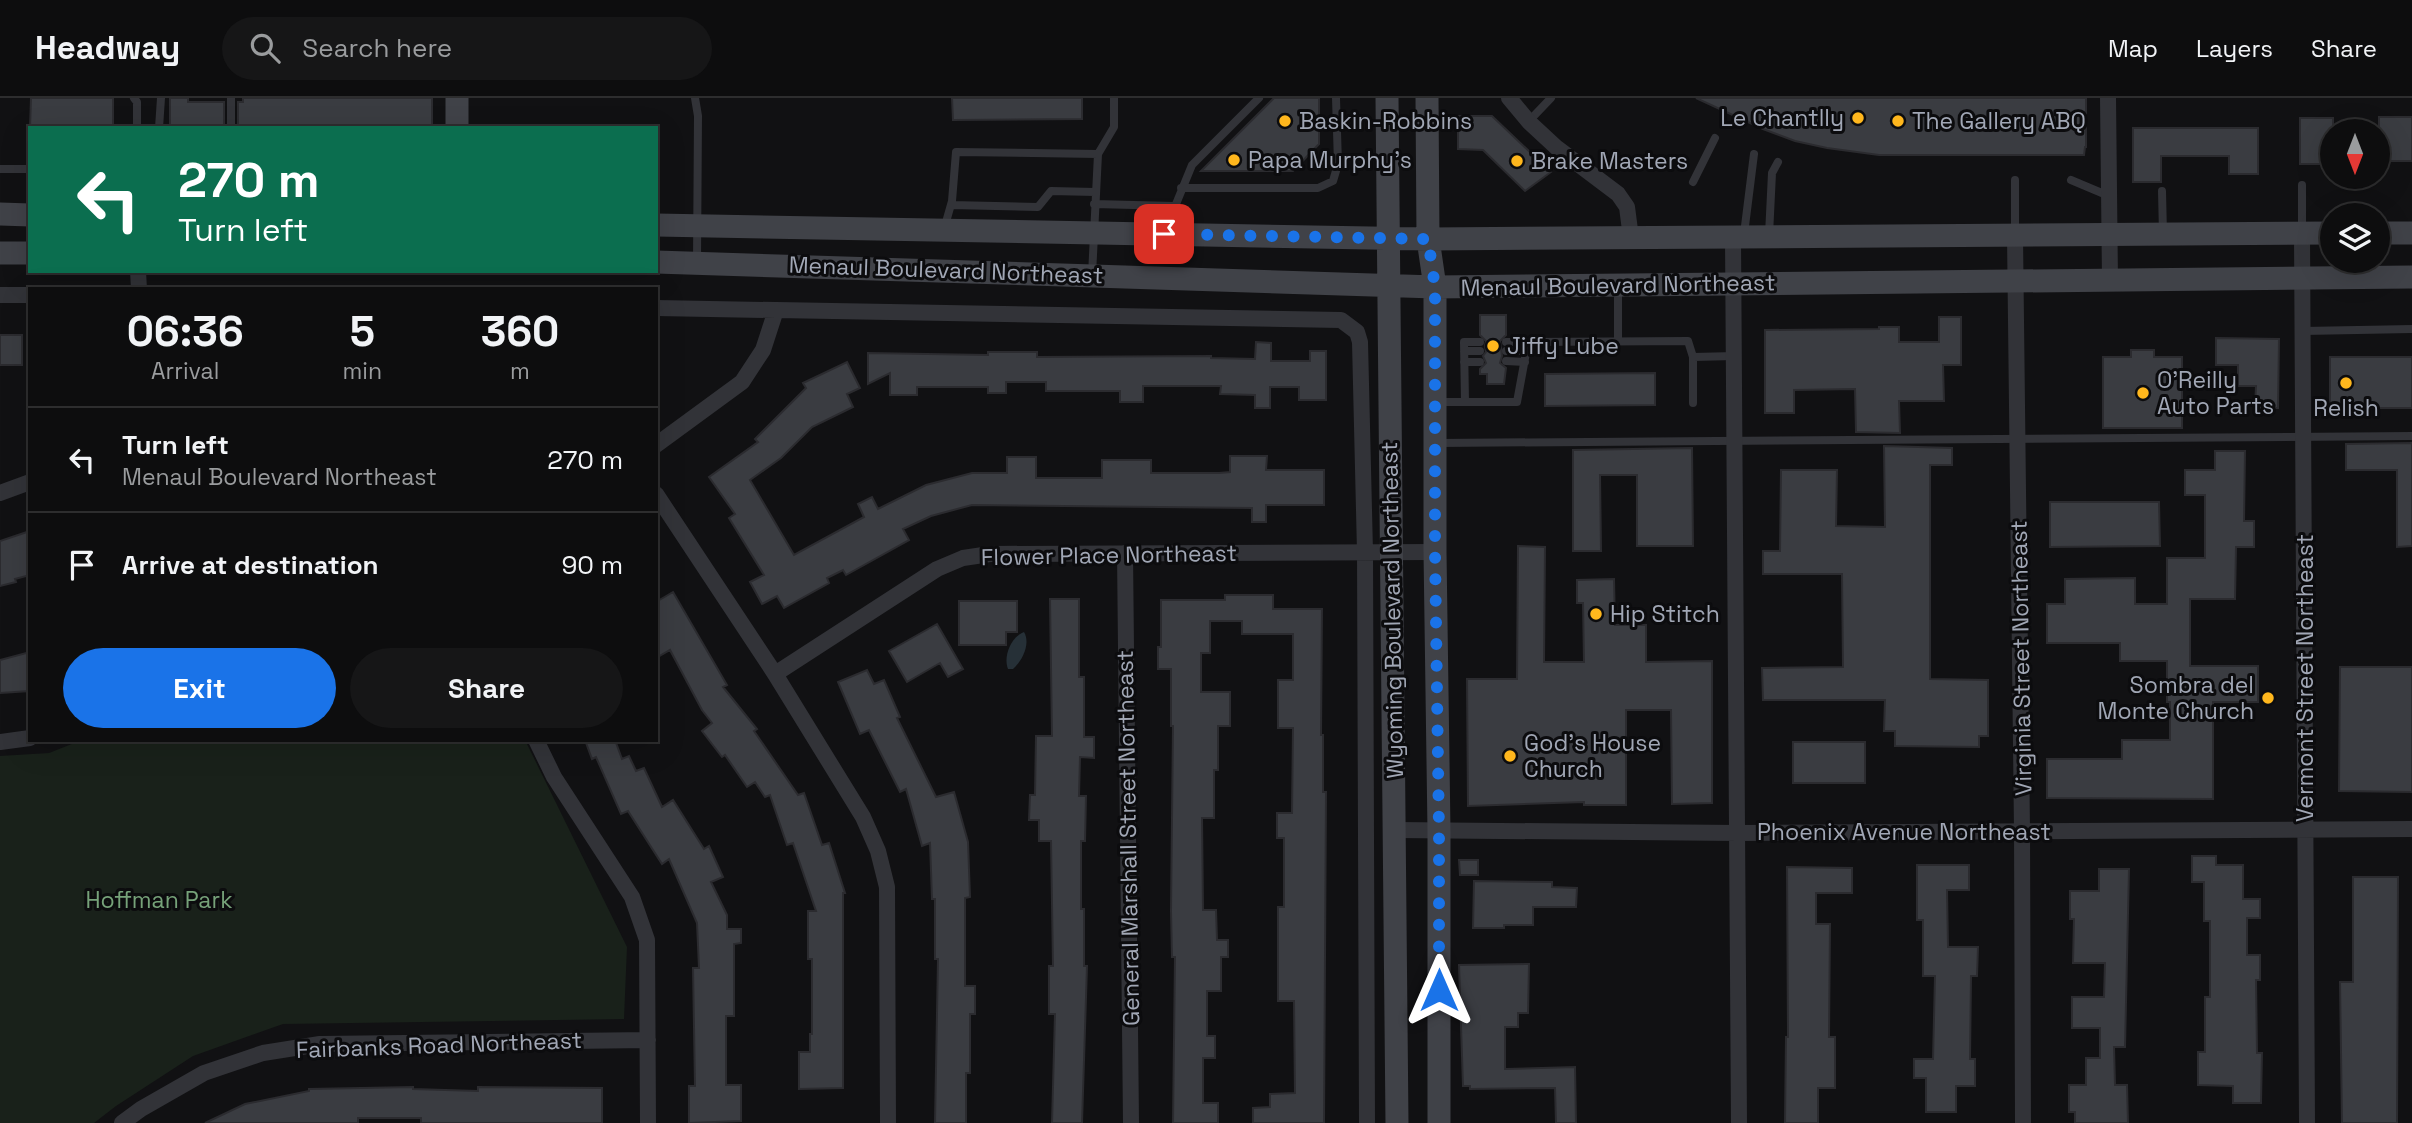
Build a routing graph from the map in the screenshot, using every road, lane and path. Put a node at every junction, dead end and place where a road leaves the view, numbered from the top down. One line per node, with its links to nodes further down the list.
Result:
1 (134, 98): 15 (lane)
2 (162, 98): 16 (lane)
3 (231, 98): 17 (lane)
4 (457, 98): 18 (main road)
5 (695, 98): 39 (lane)
6 (1114, 98): 20 (lane)
7 (1259, 98): 29 (lane)
8 (1336, 98): 29 (lane)
9 (1387, 98): 50 (main road, Wyoming Boulevard Northeast)
10 (1427, 98): 54 (main road, Wyoming Boulevard Northeast)
11 (1509, 98): 14 (street)
12 (1551, 98): 14 (lane)
13 (2108, 98): 32 (street)
14 (1528, 122): 51 (street)
15 (137, 126)
16 (159, 126)
17 (231, 126)
18 (457, 126)
19 (1715, 138): 27 (lane)
20 (1098, 154): 31 (lane); 34 (lane)
21 (1754, 154): 52 (lane)
22 (1778, 162): 53 (lane)
23 (0, 169): 24 (lane)
24 (28, 169)
25 (2015, 180): 49 (lane)
26 (2071, 180): 32 (lane)
27 (1693, 182)
28 (2302, 186): 47 (lane)
29 (1181, 188): 35 (lane)
30 (2162, 191): 46 (lane)
31 (1095, 192): 33 (lane); 34 (lane)
32 (2109, 196): 48 (street)
33 (1094, 204): 35 (lane); 41 (lane)
34 (951, 205): 40 (lane)
35 (1174, 206): 45 (lane)
36 (0, 214): 37 (main road)
37 (28, 215)
38 (658, 225): 39 (main road, Menaul Boulevard Northeast)
39 (697, 225): 40 (main road, Menaul Boulevard Northeast); 58 (lane)
40 (944, 230): 41 (main road, Menaul Boulevard Northeast)
41 (1095, 233): 45 (main road, Menaul Boulevard Northeast); 59 (lane)
42 (2320, 233): 47 (main road, Menaul Boulevard Northeast)
43 (2390, 233): 44 (main road)
44 (2412, 233)
45 (1164, 234): 50 (main road, Menaul Boulevard Northeast)
46 (2163, 234): 47 (main road, Menaul Boulevard Northeast); 48 (main road, Menaul Boulevard Northeast)
47 (2302, 234): 61 (street, Vermont Street Northeast)
48 (2109, 235): 49 (main road, Menaul Boulevard Northeast); 62 (street)
49 (2015, 236): 53 (main road, Menaul Boulevard Northeast); 63 (street, Virginia Street Northeast)
50 (1388, 237): 54 (main road, Menaul Boulevard Northeast); 66 (main road, Wyoming Boulevard Northeast)
51 (1631, 238): 52 (main road, Menaul Boulevard Northeast); 54 (main road, Menaul Boulevard Northeast)
52 (1738, 238): 53 (main road, Menaul Boulevard Northeast); 64 (street)
53 (1769, 238)
54 (1428, 239): 67 (main road, Wyoming Boulevard Northeast)
55 (0, 253): 56 (main road)
56 (28, 253)
57 (658, 262): 58 (main road, Menaul Boulevard Northeast)
58 (697, 262): 59 (main road, Menaul Boulevard Northeast)
59 (1091, 275): 66 (main road, Menaul Boulevard Northeast)
60 (2412, 277): 61 (main road, Menaul Boulevard Northeast)
61 (2303, 278): 62 (main road, Menaul Boulevard Northeast); 73 (street, Vermont Street Northeast)
62 (2110, 281): 63 (main road, Menaul Boulevard Northeast)
63 (2017, 282): 64 (main road, Menaul Boulevard Northeast); 90 (street, Virginia Street Northeast)
64 (1735, 283): 65 (main road, Menaul Boulevard Northeast); 78 (street)
65 (1618, 284): 67 (main road, Menaul Boulevard Northeast); 74 (lane)
66 (1388, 286): 67 (main road, Menaul Boulevard Northeast); 97 (main road, Wyoming Boulevard Northeast)
67 (1435, 287): 84 (main road, Wyoming Boulevard Northeast)
68 (0, 295): 69 (street)
69 (28, 295)
70 (658, 308): 71 (street)
71 (776, 310): 92 (street); 96 (street)
72 (2412, 329): 73 (lane)
73 (2303, 331): 87 (street, Vermont Street Northeast)
74 (1618, 341): 77 (lane); 79 (lane)
75 (1480, 346): 81 (lane)
76 (1506, 346): 77 (lane)
77 (1527, 346): 83 (lane)
78 (1735, 356): 79 (lane); 89 (street)
79 (1693, 357): 86 (lane)
80 (1506, 361): 83 (lane)
81 (1464, 362): 82 (lane); 85 (lane)
82 (1480, 362)
83 (1525, 362): 85 (lane)
84 (1435, 402): 85 (lane); 91 (main road, Wyoming Boulevard Northeast)
85 (1465, 402)
86 (1693, 403)
87 (2304, 436): 88 (lane); 90 (lane); 107 (street, Vermont Street Northeast)
88 (2412, 436)
89 (1736, 440): 90 (lane); 91 (lane); 109 (street)
90 (2019, 440): 106 (street, Virginia Street Northeast)
91 (1435, 443): 98 (main road, Wyoming Boulevard Northeast)
92 (658, 444)
93 (28, 483): 94 (street)
94 (0, 493)
95 (658, 497): 100 (street)
96 (1365, 552): 97 (street, Flower Place Northeast); 99 (street, Flower Place Northeast); 115 (street)
97 (1390, 552): 98 (street, Flower Place Northeast); 105 (main road, Wyoming Boulevard Northeast)
98 (1435, 552): 108 (main road, Wyoming Boulevard Northeast)
99 (1125, 553): 100 (street, Flower Place Northeast); 114 (street, General Marshall Street Northeast)
100 (775, 674): 113 (street)
101 (28, 738): 102 (street)
102 (0, 742)
103 (537, 742): 110 (street)
104 (2412, 829): 107 (street, Phoenix Avenue Northeast)
105 (1396, 830): 108 (street, Phoenix Avenue Northeast); 116 (main road, Wyoming Boulevard Northeast)
106 (2022, 830): 107 (street, Phoenix Avenue Northeast); 109 (street, Phoenix Avenue Northeast); 119 (street, Virginia Street Northeast)
107 (2305, 830): 120 (street, Vermont Street Northeast)
108 (1439, 831): 109 (street, Phoenix Avenue Northeast); 117 (main road, Wyoming Boulevard Northeast)
109 (1738, 833): 118 (street)
110 (648, 1041): 111 (street, Fairbanks Road Northeast); 112 (street)
111 (122, 1123)
112 (648, 1123)
113 (888, 1123)
114 (1131, 1123)
115 (1367, 1123)
116 (1397, 1123)
117 (1439, 1123)
118 (1739, 1123)
119 (2023, 1123)
120 (2307, 1123)

